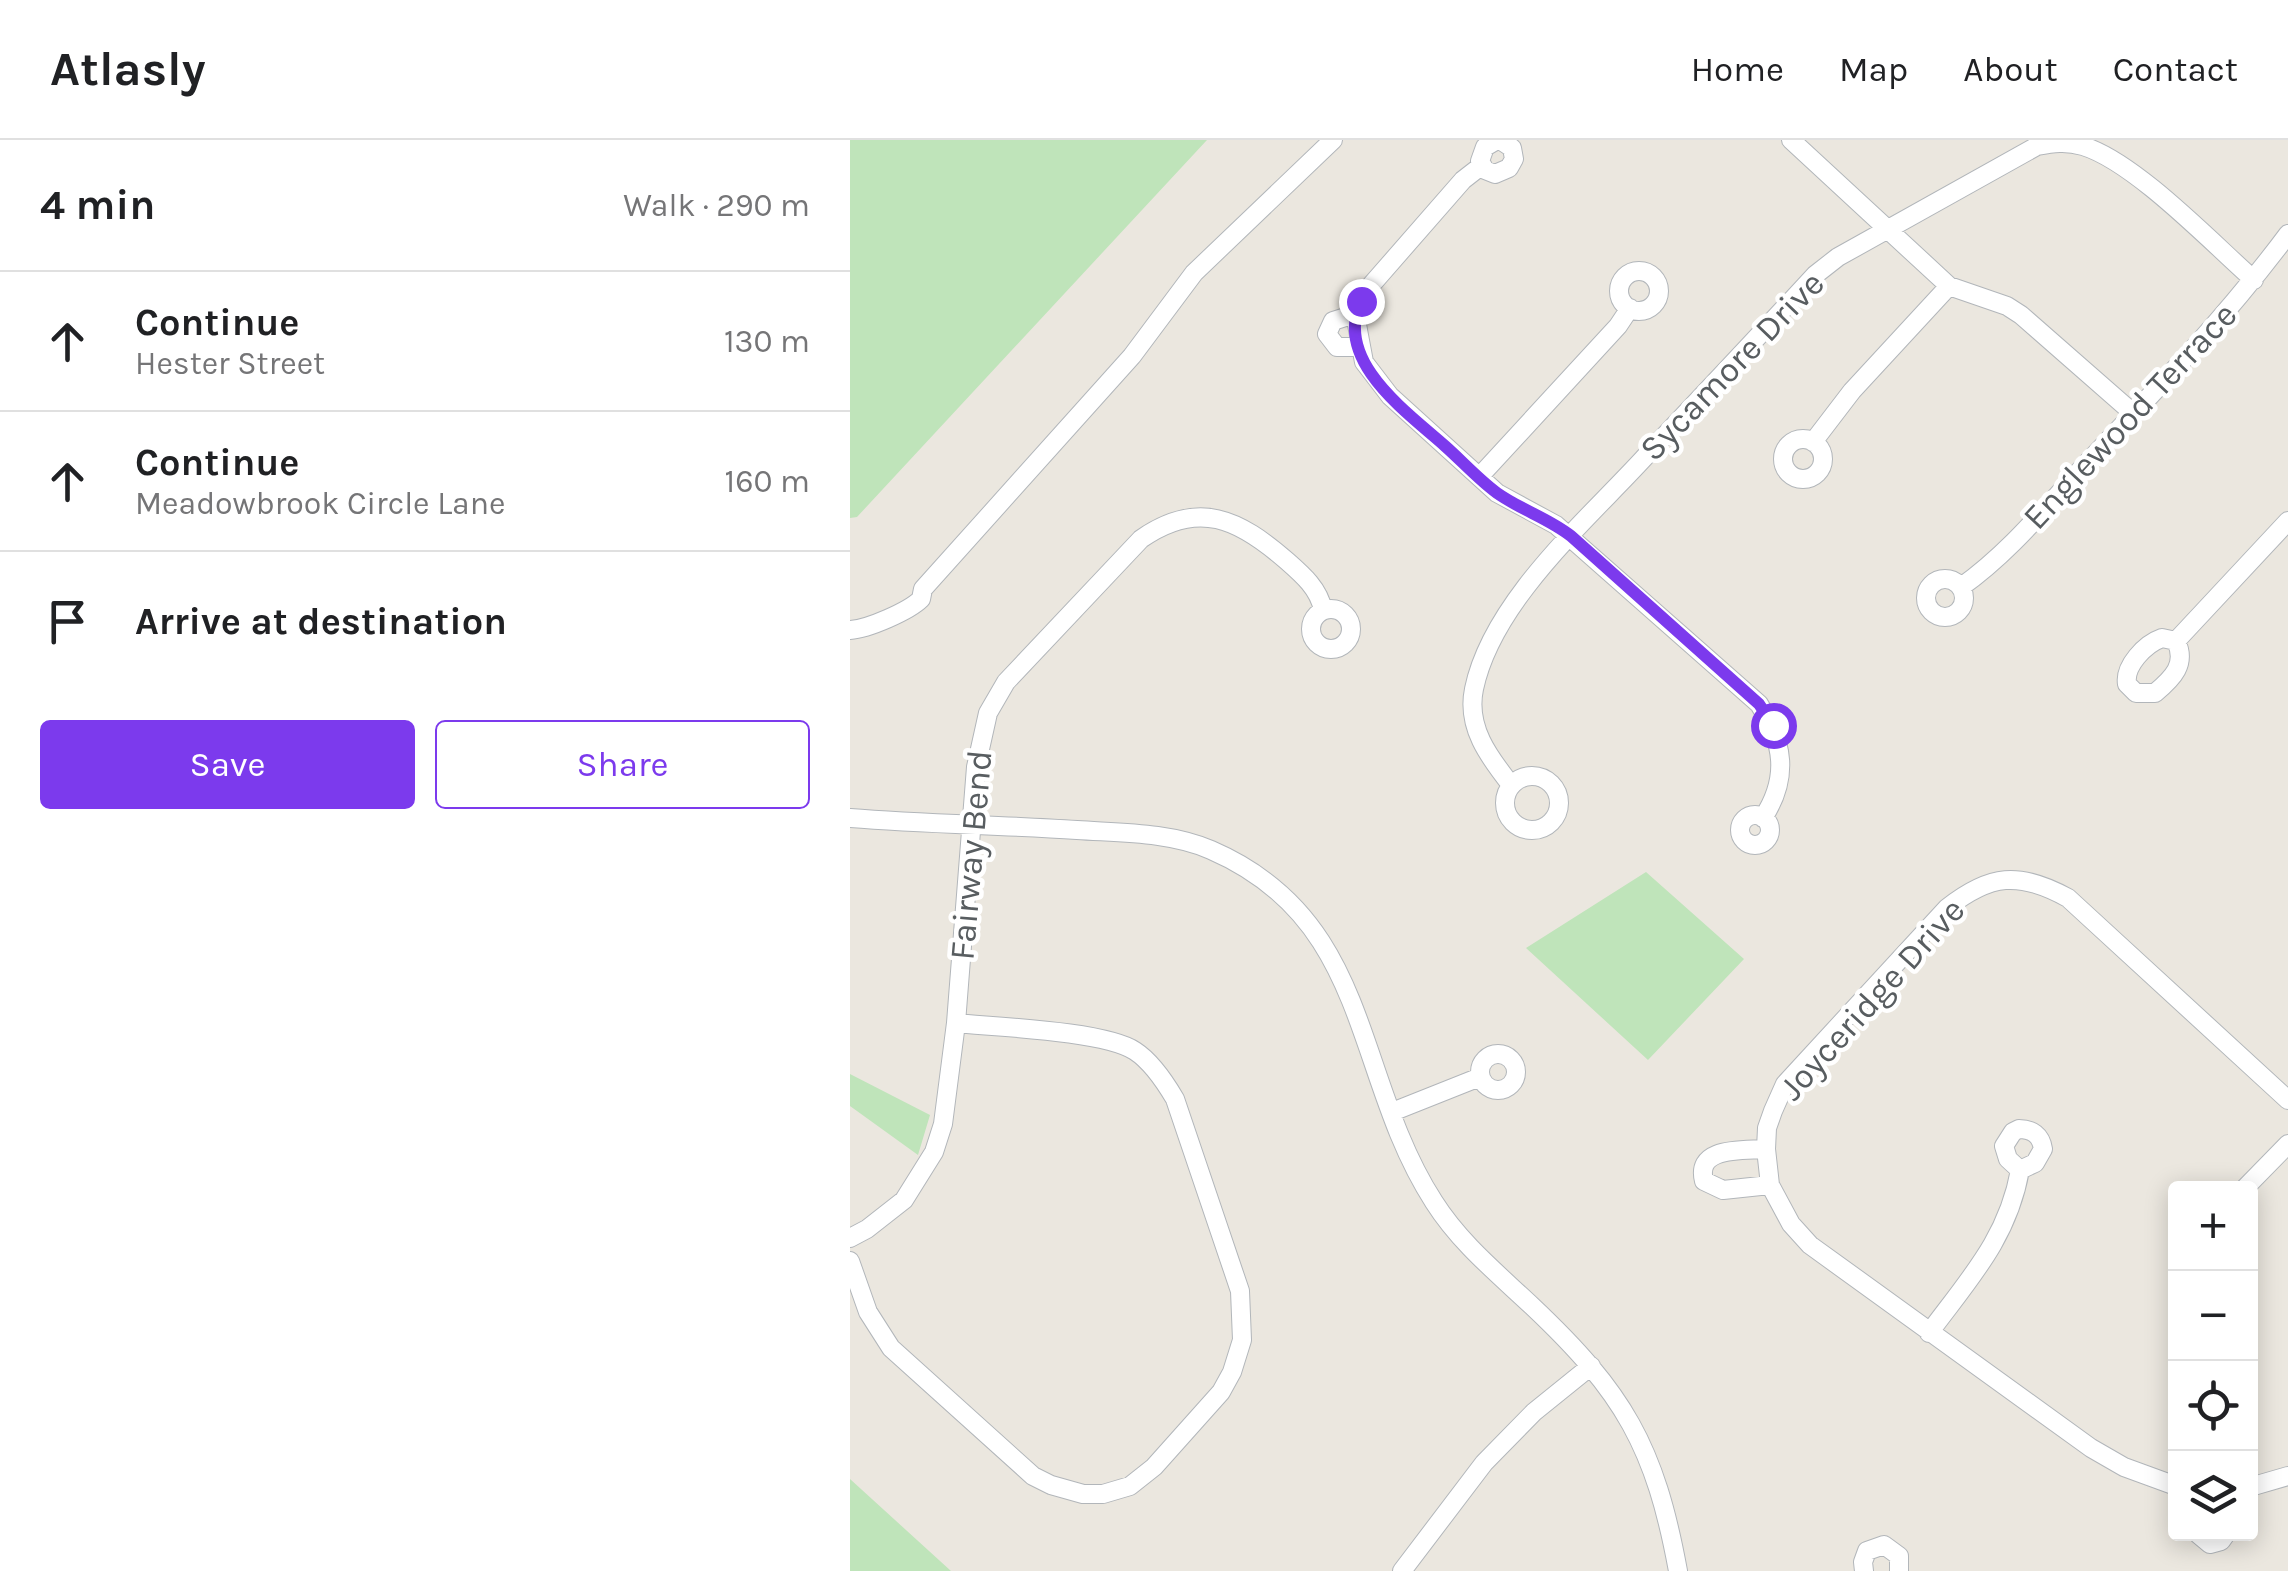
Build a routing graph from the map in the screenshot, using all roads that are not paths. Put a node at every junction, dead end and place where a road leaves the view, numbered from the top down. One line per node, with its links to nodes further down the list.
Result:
1 (1332, 140): 20 (street)
2 (1498, 140): 5 (street); 5 (street)
3 (1791, 140): 6 (street)
4 (2036, 143): 6 (street, Sycamore Drive); 8 (street, Sycamore Drive)
5 (1482, 166): 11 (street)
6 (1888, 230): 9 (street); 17 (street, Sycamore Drive)
7 (2288, 234): 8 (street, Englewood Terrace)
8 (2254, 280): 13 (street, Englewood Terrace)
9 (1949, 286): 13 (street); 14 (street)
10 (1630, 308): 15 (street)
11 (1355, 314): 12 (street); 12 (street)
12 (1359, 347): 15 (street)
13 (2134, 414): 18 (street, Englewood Terrace)
14 (1814, 442)
15 (1479, 477): 17 (street)
16 (2288, 521): 21 (street)
17 (1571, 536): 22 (street, Sycamore Drive); 24 (street)
18 (1961, 587)
19 (1323, 610): 25 (street, Fairway Bend)
20 (850, 630)
21 (2176, 641)
22 (1511, 784)
23 (850, 818): 25 (street)
24 (1763, 818)
25 (971, 824): 26 (street, Fairway Bend); 29 (street)
26 (956, 1023): 35 (street, Fairway Bend); 36 (street)
27 (1480, 1076): 29 (street)
28 (2288, 1100): 31 (street, Joyceridge Drive)
29 (1392, 1112): 38 (street)
30 (2288, 1144): 33 (street)
31 (1766, 1149): 34 (street, Joyceridge Drive); 34 (street)
32 (2020, 1170): 37 (street)
33 (2252, 1181)
34 (1770, 1184): 37 (street, Joyceridge Drive)
35 (850, 1238)
36 (850, 1261)
37 (1929, 1333): 40 (street, Joyceridge Drive)
38 (1591, 1366): 42 (street); 43 (street)
39 (2288, 1476): 41 (street)
40 (2168, 1483)
41 (2258, 1485)
42 (1402, 1571)
43 (1678, 1571)
44 (1864, 1571): 45 (street)
45 (1899, 1571)

